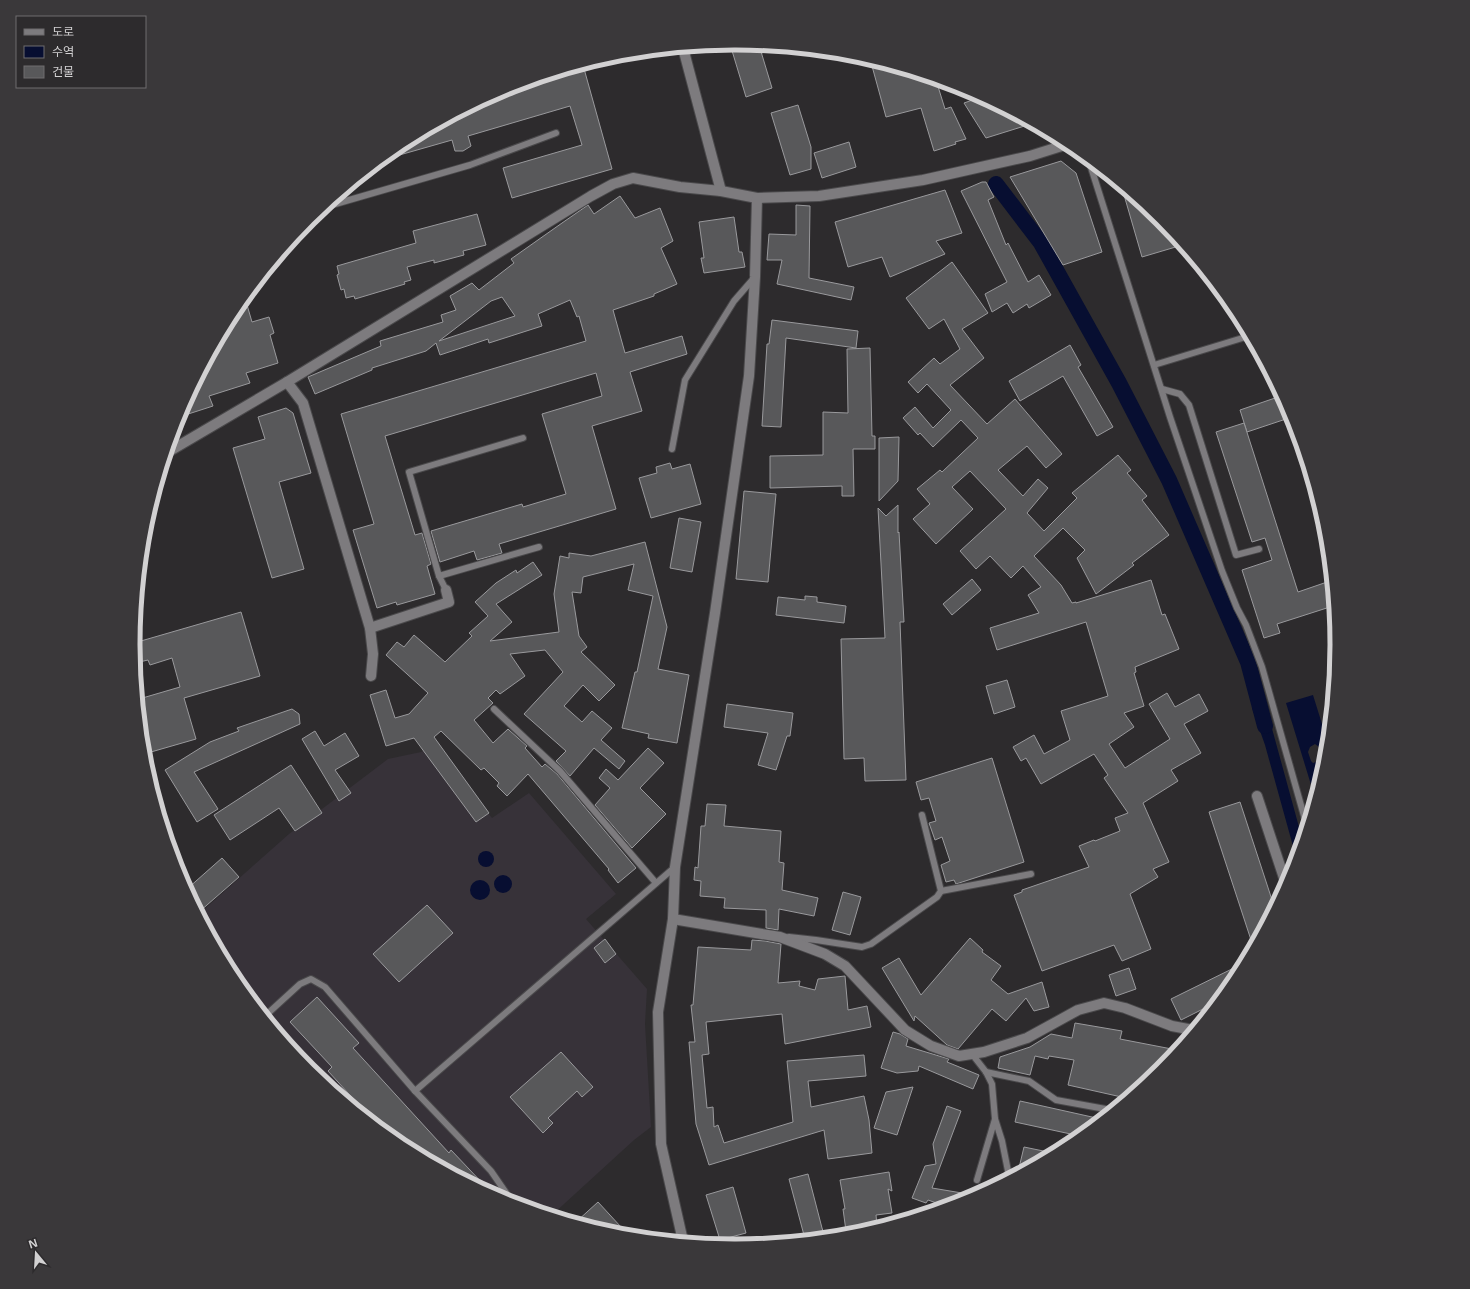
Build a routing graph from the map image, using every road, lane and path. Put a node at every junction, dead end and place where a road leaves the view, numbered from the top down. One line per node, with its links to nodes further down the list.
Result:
1 (684, 52): 5 (street)
2 (556, 133): 7 (lane)
3 (1060, 147): 6 (street)
4 (1092, 169): 10 (lane)
5 (721, 191): 6 (street); 11 (street)
6 (757, 198): 8 (street)
7 (337, 204)
8 (755, 277): 15 (lane); 26 (street)
9 (1244, 338): 10 (lane)
10 (1154, 365): 12 (lane)
11 (287, 382): 14 (street); 20 (street)
12 (1162, 390): 17 (lane); 25 (lane)
13 (523, 438): 18 (lane)
14 (174, 449)
15 (672, 449)
16 (539, 546): 18 (lane)
17 (1258, 549)
18 (439, 576): 19 (lane)
19 (446, 590): 20 (street)
20 (370, 628): 21 (street)
21 (371, 676)
22 (494, 709): 29 (lane)
23 (1257, 796): 28 (street)
24 (922, 815): 30 (lane)
25 (1304, 816)
26 (675, 867): 29 (lane); 31 (street)
27 (1031, 874): 30 (lane)
28 (1283, 874)
29 (656, 883): 37 (lane)
30 (941, 891): 32 (lane)
31 (673, 920): 32 (street); 43 (street)
32 (780, 937): 35 (street)
33 (269, 1013): 37 (lane)
34 (1188, 1029): 35 (street)
35 (972, 1054): 36 (lane)
36 (986, 1072): 38 (lane); 39 (lane)
37 (415, 1092): 42 (lane)
38 (1105, 1109)
39 (995, 1119): 40 (lane); 41 (lane)
40 (1008, 1172)
41 (977, 1180)
42 (507, 1194)
43 (682, 1237)

